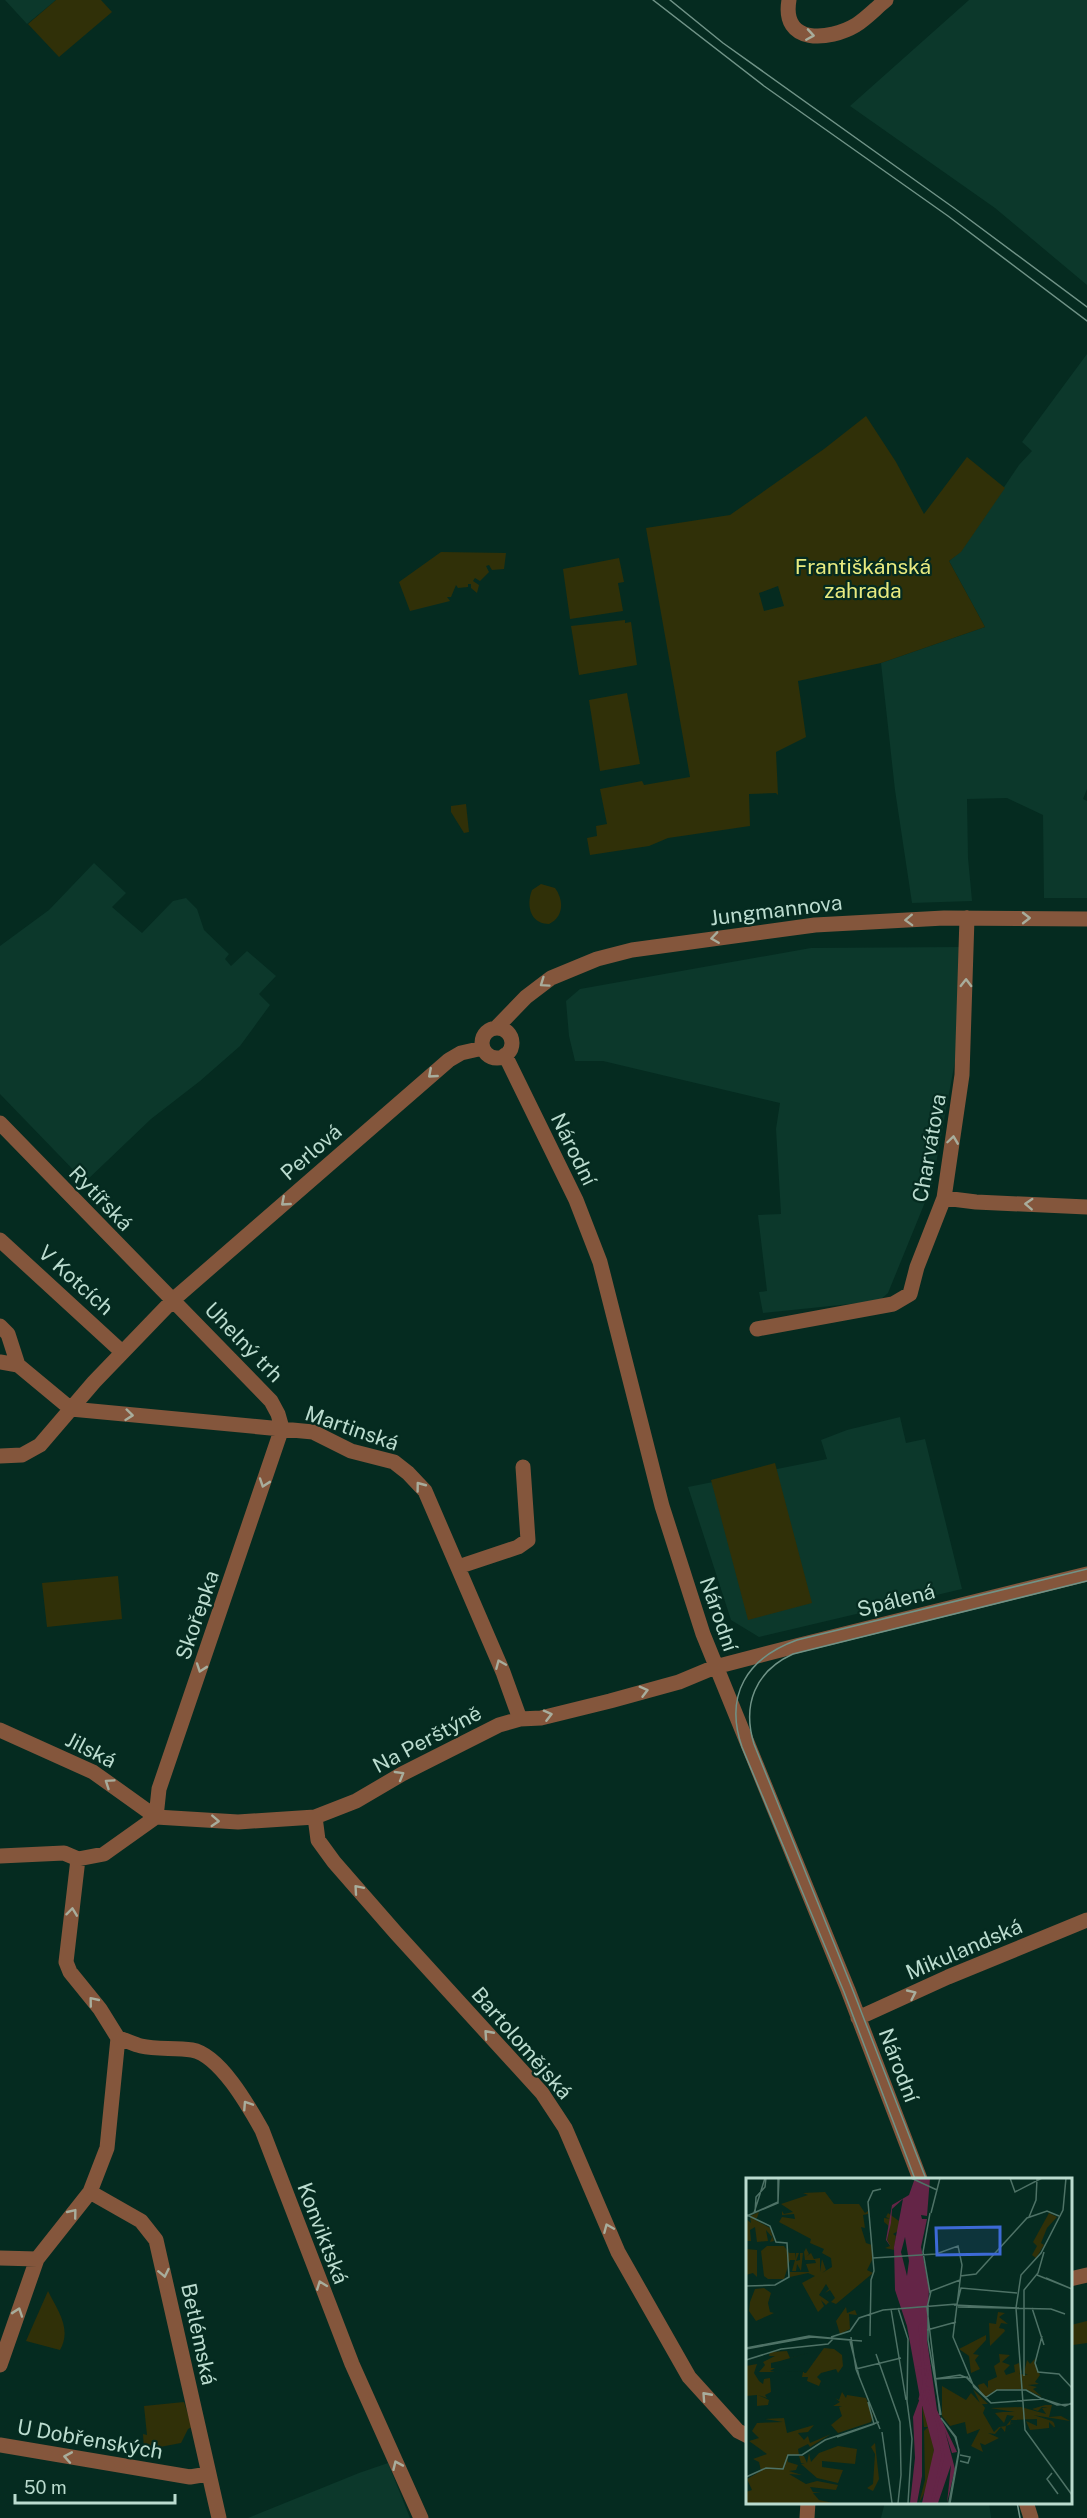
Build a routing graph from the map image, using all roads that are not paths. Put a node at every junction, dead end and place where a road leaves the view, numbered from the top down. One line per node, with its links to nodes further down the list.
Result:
1 (789, 0): 2 (street, one-way to 2)
2 (886, 0)
3 (967, 918): 4 (street, Jungmannova, one-way to 4); 5 (street, Jungmannova, one-way to 5); 9 (street, Charvátova, one-way to 3)
4 (1087, 919)
5 (496, 1028): 6 (street); 7 (street)
6 (483, 1048): 7 (street); 12 (street, Perlová, one-way to 12)
7 (505, 1055): 24 (street, Národní)
8 (0, 1123): 12 (street, Rytířská)
9 (944, 1198): 10 (street, one-way to 9); 14 (street, Charvátova)
10 (1087, 1208)
11 (0, 1240): 15 (street, V Kotcích)
12 (174, 1299): 15 (street, Uhelný trh); 19 (street, Uhelný trh)
13 (0, 1326): 17 (street)
14 (757, 1329)
15 (122, 1352): 18 (street, Uhelný trh)
16 (0, 1362): 17 (street)
17 (18, 1365): 18 (street)
18 (71, 1409): 19 (street, one-way to 19); 20 (street, Uhelný trh)
19 (282, 1428): 22 (street, Martinská, one-way to 19); 28 (street, Skořepka, one-way to 28)
20 (0, 1456)
21 (523, 1467): 22 (street)
22 (458, 1566): 25 (street, Martinská, one-way to 22)
23 (1087, 1574): 24 (street, Spálená)
24 (716, 1667): 25 (street, Na Perštýně, one-way to 24); 32 (street, Národní)
25 (520, 1719): 27 (street, Na Perštýně, one-way to 25)
26 (0, 1730): 28 (street, Jilská, one-way to 26)
27 (315, 1816): 28 (street, Na Perštýně, one-way to 27); 41 (street, Bartolomějská, one-way to 27)
28 (156, 1818): 30 (street)
29 (0, 1856): 30 (street)
30 (78, 1859): 33 (street, one-way to 30)
31 (1087, 1920): 32 (street, Mikulandská, one-way to 31)
32 (858, 2018): 34 (street, Národní)
33 (118, 2038): 35 (street); 48 (street, Konviktská, one-way to 33)
34 (920, 2178)
35 (90, 2192): 37 (street, one-way to 35); 43 (street, Betlémská, one-way to 43)
36 (0, 2258): 37 (street)
37 (37, 2259): 40 (street, one-way to 37)
38 (1087, 2275): 39 (street)
39 (1072, 2278)
40 (0, 2365)
41 (746, 2435)
42 (0, 2445): 43 (street, U Dobřenských, one-way to 42)
43 (208, 2474): 47 (street, Betlémská)
44 (808, 2503): 49 (street)
45 (1018, 2503): 50 (street)
46 (1026, 2503): 51 (street)
47 (219, 2518)
48 (421, 2518)
49 (807, 2518)
50 (1019, 2518)
51 (1031, 2518)

